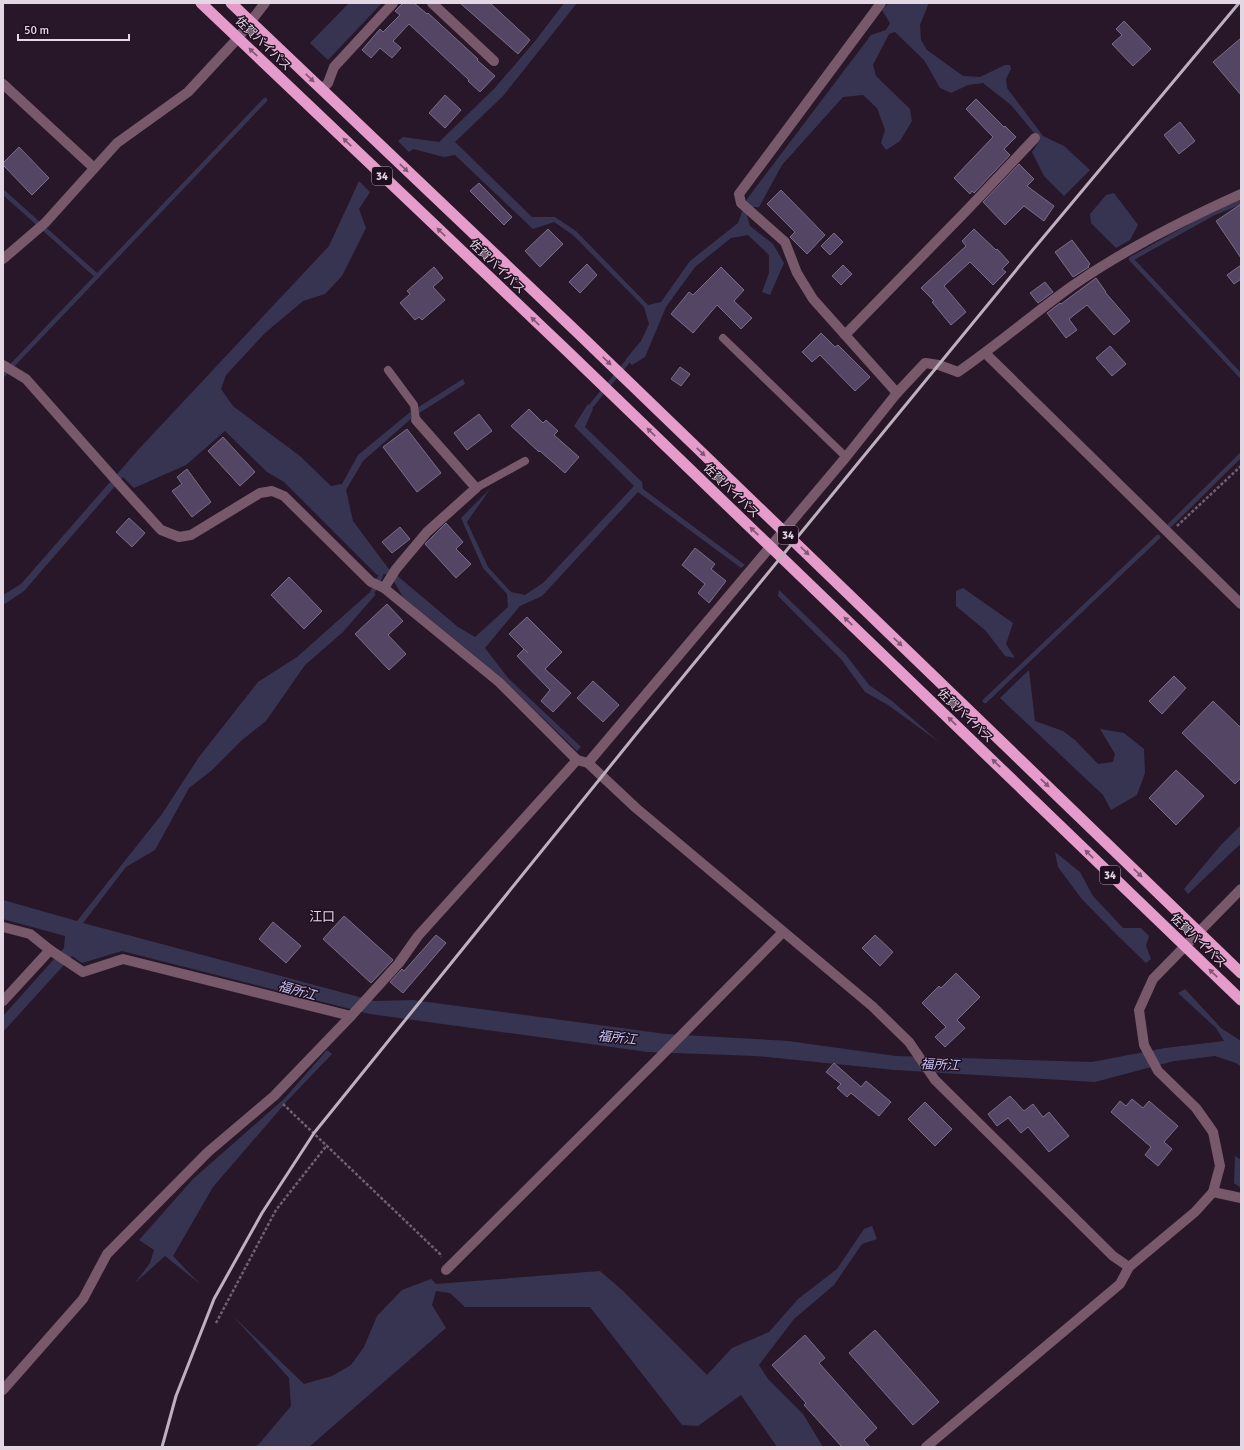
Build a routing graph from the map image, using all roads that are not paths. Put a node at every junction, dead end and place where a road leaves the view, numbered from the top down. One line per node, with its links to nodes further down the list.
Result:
1 (201, 3): 8 (highway, 佐賀バイパス / 34)
2 (231, 3): 7 (highway, 佐賀バイパス / 34)
3 (265, 3): 7 (street)
4 (393, 3): 11 (street)
5 (432, 3): 9 (street)
6 (881, 3): 16 (street)
7 (251, 22): 8 (street); 11 (highway, 佐賀バイパス / 34, one-way to 11)
8 (238, 38): 13 (street); 34 (highway, 佐賀バイパス / 34, one-way to 8)
9 (494, 61)
10 (3, 84): 13 (street)
11 (322, 89): 33 (highway, 佐賀バイパス / 34, one-way to 33)
12 (1035, 138): 16 (street)
13 (94, 168): 15 (street)
14 (1241, 194): 18 (street)
15 (3, 259)
16 (845, 335): 21 (street)
17 (723, 338): 23 (lane)
18 (985, 353): 21 (street); 27 (street)
19 (4, 365): 26 (street)
20 (388, 370): 22 (lane)
21 (897, 393): 23 (street)
22 (416, 420): 25 (street)
23 (846, 457): 29 (street)
24 (525, 461): 25 (lane)
25 (476, 488): 26 (street)
26 (380, 584): 28 (street)
27 (1241, 604)
28 (577, 760): 29 (street); 39 (street)
29 (588, 763): 32 (street)
30 (1241, 889): 33 (street)
31 (3, 927): 35 (street)
32 (783, 932): 42 (street); 43 (street)
33 (1199, 932): 34 (street); 36 (highway, 佐賀バイパス / 34)
34 (1184, 947): 37 (highway, 佐賀バイパス / 34, one-way to 34); 40 (street)
35 (50, 950): 38 (street); 39 (street)
36 (1241, 973)
37 (1241, 1000)
38 (3, 1001)
39 (351, 1016): 44 (street)
40 (1214, 1192): 41 (street); 42 (street)
41 (1241, 1198)
42 (1129, 1267): 45 (street)
43 (446, 1270)
44 (3, 1390)
45 (926, 1447)

